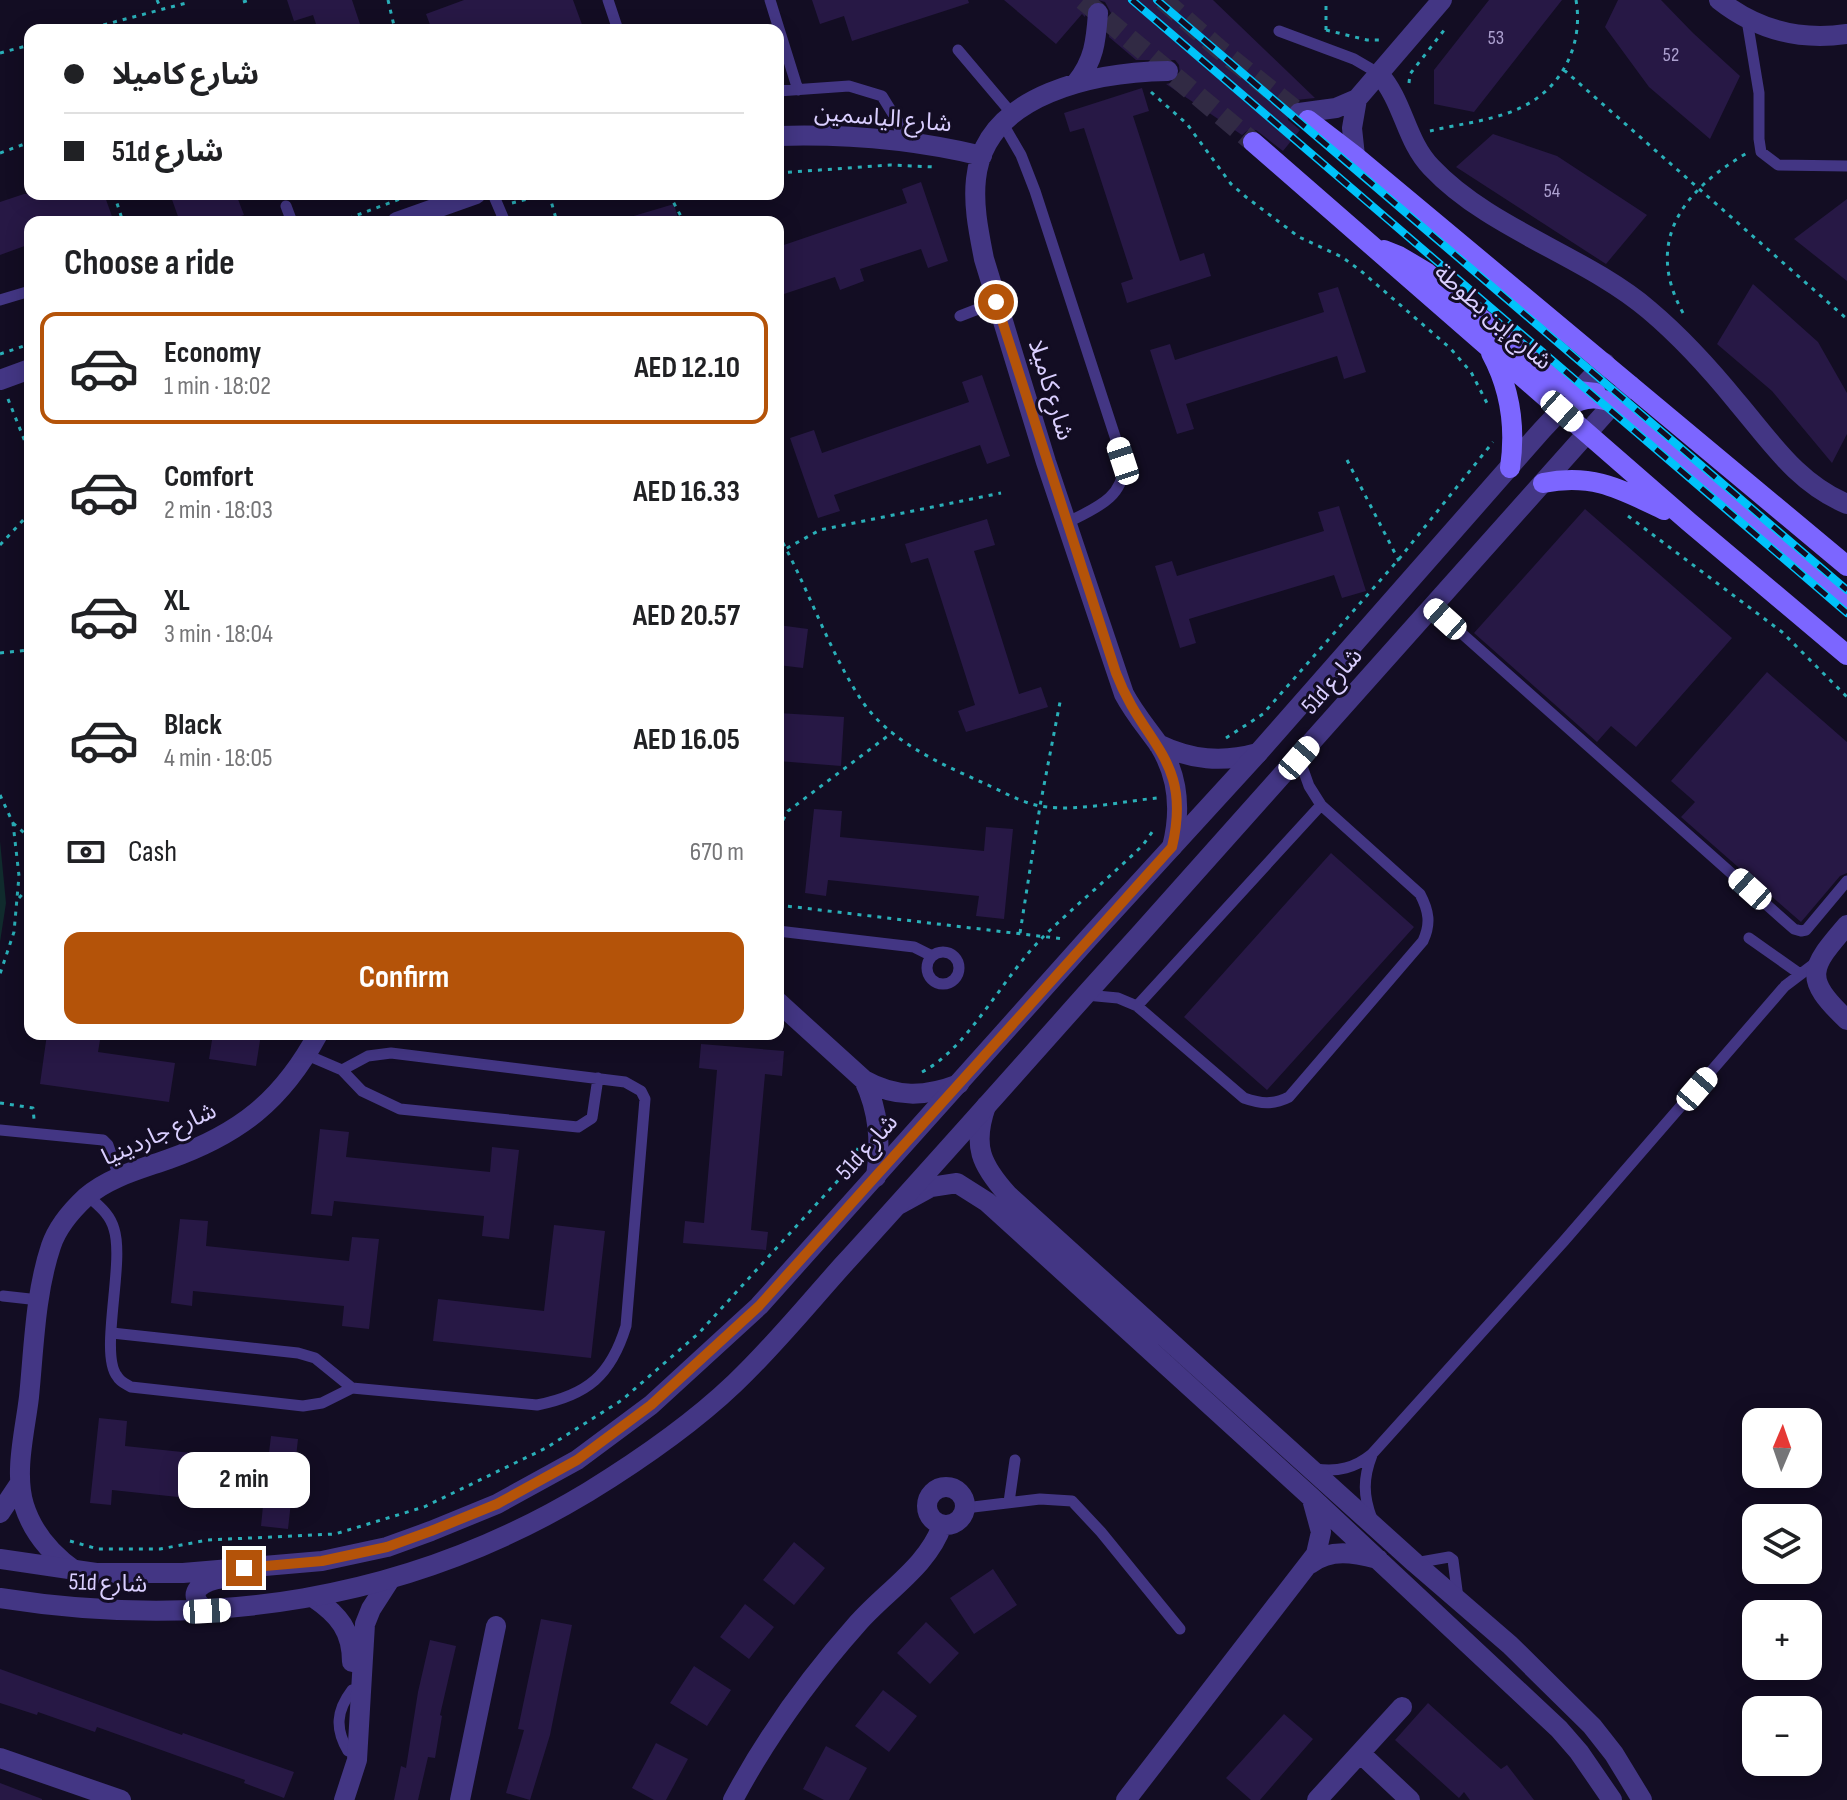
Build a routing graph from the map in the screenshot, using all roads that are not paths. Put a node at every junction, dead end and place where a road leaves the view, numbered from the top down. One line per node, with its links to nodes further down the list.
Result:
1 (608, 0): 7 (lane)
2 (770, 0): 8 (lane)
3 (1442, 0): 14 (street)
4 (1719, 0): 6 (street)
5 (1098, 13): 15 (street)
6 (1747, 20): 10 (street); 26 (lane)
7 (616, 24)
8 (777, 24)
9 (1279, 31): 14 (lane)
10 (1847, 34)
11 (784, 45): 16 (lane)
12 (958, 50): 20 (lane)
13 (1168, 71): 15 (street, شارع كاميلا)
14 (1378, 73): 18 (street); 47 (street)
15 (1076, 83): 20 (street, شارع كاميلا)
16 (798, 90): 17 (lane); 22 (lane)
17 (784, 91)
18 (1357, 99): 19 (street); 25 (street)
19 (1303, 117): 25 (main road, شارع إبن بطوطة)
20 (1008, 120): 24 (street, شارع كاميلا); 49 (lane)
21 (784, 136): 22 (street, شارع الياسمين)
22 (902, 142): 24 (street, شارع الياسمين)
23 (1253, 142): 31 (main road, شارع إبن بطوطة)
24 (982, 156): 34 (street, شارع كاميلا)
25 (1355, 156): 37 (main road, شارع إبن بطوطة)
26 (1847, 166)
27 (459, 200): 30 (street)
28 (286, 206): 29 (lane)
29 (290, 216)
30 (414, 216)
31 (1372, 247): 36 (main road, شارع إبن بطوطة); 41 (main road)
32 (24, 293): 33 (lane)
33 (0, 300)
34 (996, 302): 35 (lane); 49 (street, شارع كاميلا)
35 (960, 316)
36 (1487, 346): 43 (main road, شارع إبن بطوطة); 45 (main road)
37 (1605, 363): 40 (main road, شارع إبن بطوطة); 41 (street, 51d شارع)
38 (24, 371): 39 (street)
39 (0, 380)
40 (1630, 385): 41 (main road); 42 (street, 51d شارع); 50 (main road, شارع إبن بطوطة)
41 (1578, 391): 43 (street, 51d شارع)
42 (1614, 403): 43 (main road); 44 (street, 51d شارع); 51 (main road)
43 (1562, 411): 44 (main road, شارع إبن بطوطة); 45 (street, 51d شارع)
44 (1587, 433): 46 (street, 51d شارع); 48 (main road, شارع إبن بطوطة)
45 (1510, 468): 55 (street, 51d شارع)
46 (1543, 483): 48 (main road); 52 (street, 51d شارع)
47 (1847, 504)
48 (1689, 522): 53 (main road, شارع إبن بطوطة)
49 (1066, 523): 54 (street, شارع كاميلا)
50 (1847, 566)
51 (1847, 603)
52 (1432, 607): 56 (street, 51d شارع); 59 (lane)
53 (1847, 655)
54 (1158, 744): 55 (street); 58 (street, شارع كاميلا)
55 (1258, 753): 58 (street, 51d شارع)
56 (1299, 758): 57 (lane); 66 (street, 51d شارع)
57 (1321, 805): 67 (lane); 67 (lane)
58 (1172, 847): 75 (street, 51d شارع)
59 (1847, 881)
60 (1847, 925): 64 (street)
61 (784, 932): 63 (lane)
62 (1749, 938): 65 (lane)
63 (932, 956)
64 (1819, 960): 65 (lane); 69 (street)
65 (1800, 974): 86 (lane)
66 (1085, 995): 67 (lane); 76 (street, 51d شارع)
67 (1137, 1006)
68 (784, 1007): 74 (street)
69 (1847, 1020)
70 (315, 1040): 71 (street, شارع جاردينيا)
71 (307, 1055): 72 (lane); 78 (street, شارع جاردينيا)
72 (342, 1070): 73 (lane); 73 (lane)
73 (598, 1078): 85 (lane)
74 (864, 1080): 75 (street); 79 (street)
75 (959, 1084): 79 (street, 51d شارع)
76 (986, 1106): 81 (street, 51d شارع); 88 (street)
77 (0, 1130): 78 (lane)
78 (119, 1177): 80 (street, شارع جاردينيا)
79 (876, 1177): 99 (street, 51d شارع)
80 (88, 1196): 83 (street, شارع جاردينيا); 84 (lane)
81 (897, 1205): 90 (street); 101 (street, 51d شارع)
82 (1, 1295): 83 (lane)
83 (39, 1300): 89 (street, شارع جاردينيا)
84 (112, 1333): 85 (lane); 85 (lane)
85 (352, 1388)
86 (1372, 1454): 88 (lane); 94 (lane)
87 (1015, 1460): 91 (lane)
88 (1313, 1469): 94 (street)
89 (20, 1483): 93 (street, شارع جاردينيا); 100 (street, شارع جاردينيا)
90 (1311, 1497): 97 (street); 98 (street)
91 (1009, 1502): 92 (lane); 106 (lane)
92 (965, 1508): 95 (street); 95 (street)
93 (0, 1513)
94 (1374, 1523): 111 (street)
95 (942, 1525): 115 (street)
96 (0, 1559): 100 (street, 51d شارع)
97 (1378, 1559): 98 (street); 119 (street)
98 (1310, 1564): 116 (street)
99 (274, 1565): 100 (street, 51d شارع); 104 (street)
100 (75, 1571)
101 (389, 1581): 103 (street, 51d شارع); 110 (street)
102 (0, 1598): 104 (street, 51d شارع)
103 (314, 1598): 104 (street, 51d شارع); 110 (street)
104 (207, 1611)
105 (496, 1626): 114 (street)
106 (1180, 1629)
107 (1402, 1707): 108 (street)
108 (1360, 1753): 117 (street); 118 (street)
109 (0, 1758): 112 (street)
110 (349, 1779): 113 (street)
111 (1643, 1799)
112 (121, 1800)
113 (344, 1800)
114 (460, 1800)
115 (733, 1800)
116 (1126, 1800)
117 (1317, 1800)
118 (1410, 1800)
119 (1612, 1800)

